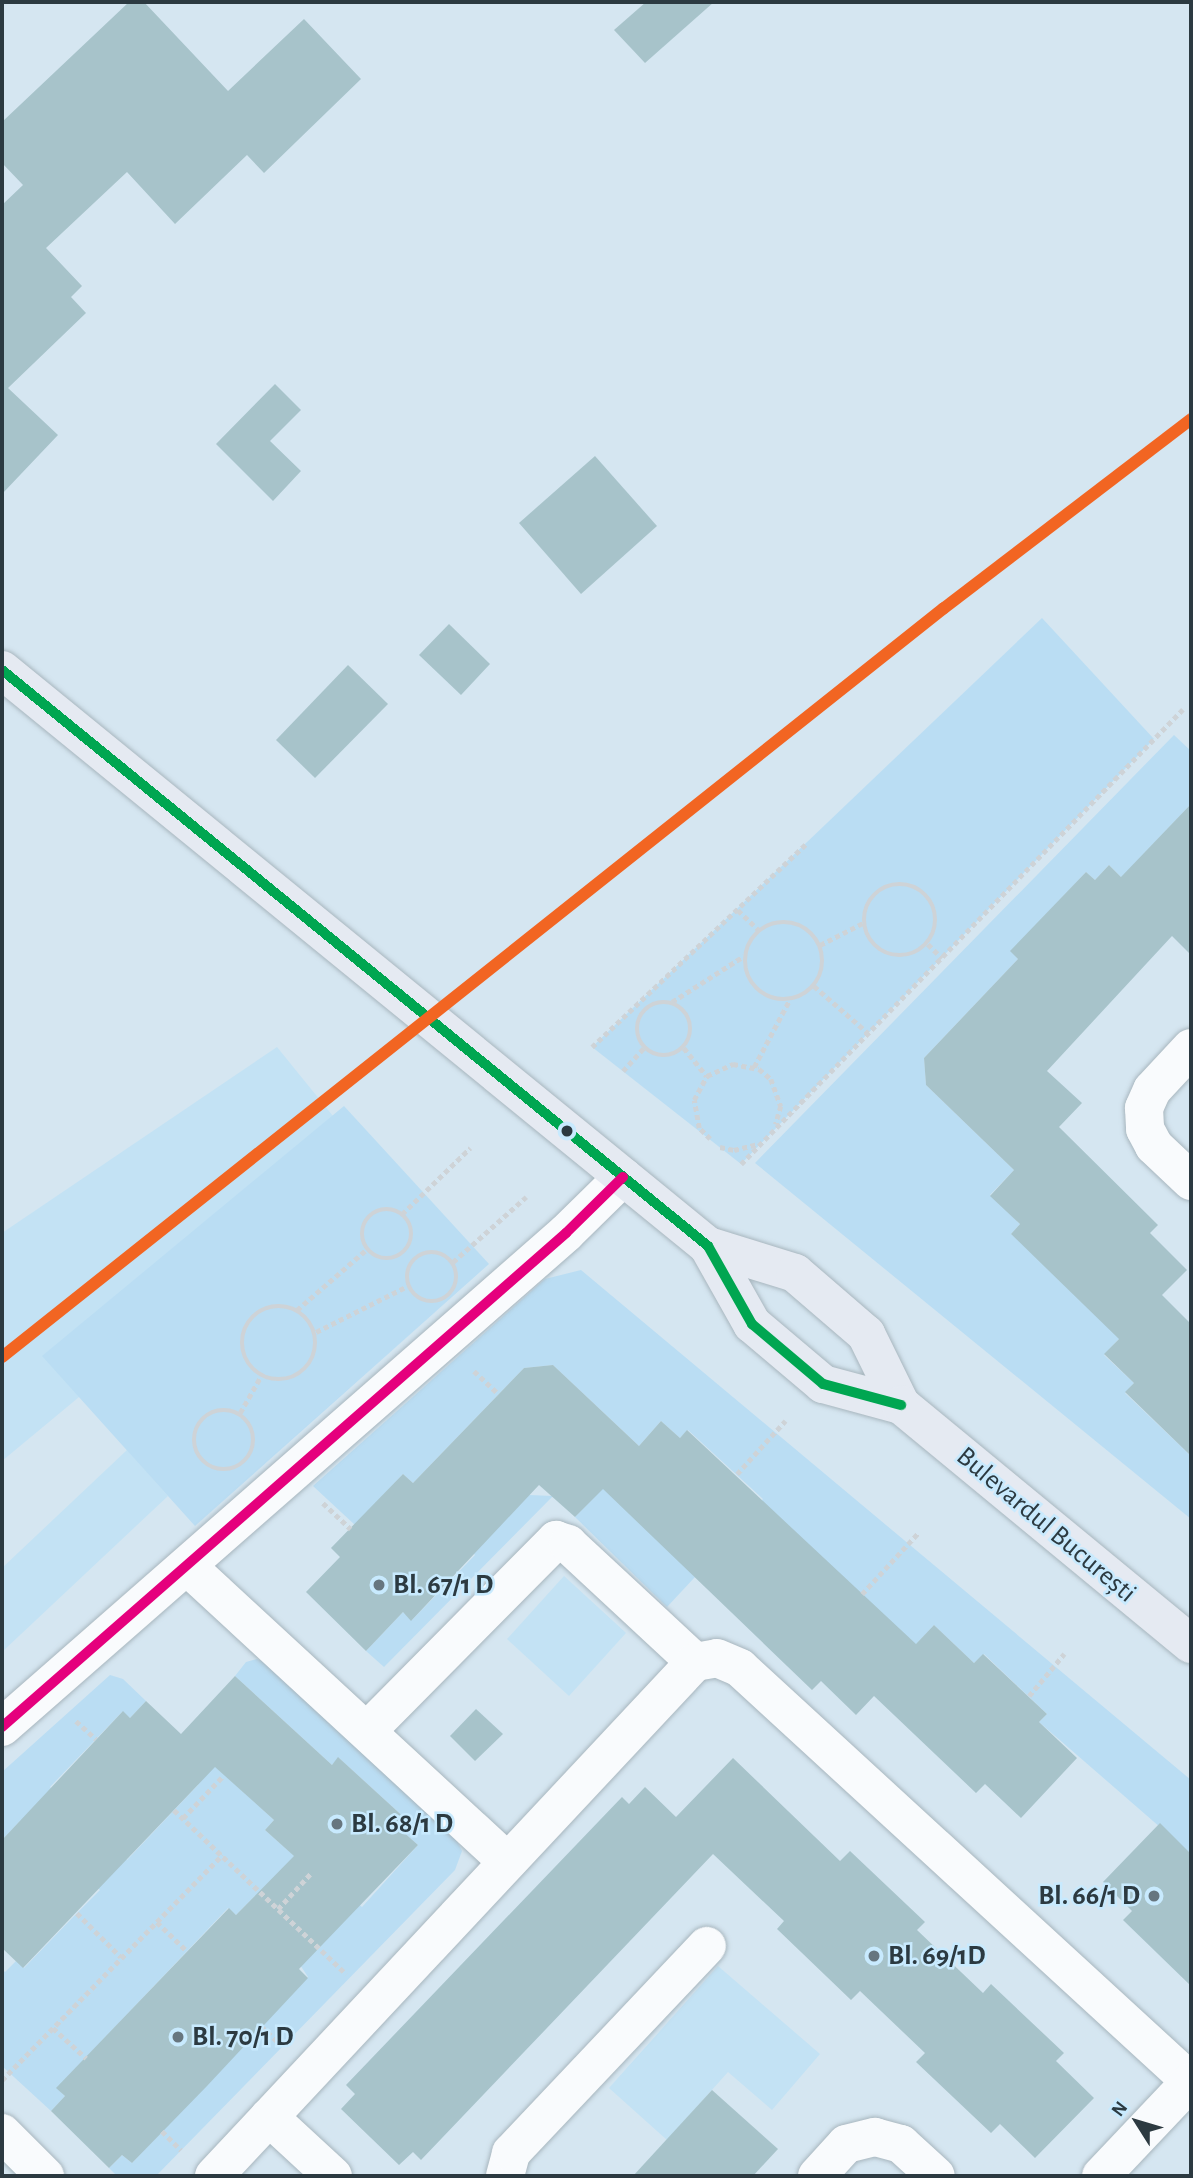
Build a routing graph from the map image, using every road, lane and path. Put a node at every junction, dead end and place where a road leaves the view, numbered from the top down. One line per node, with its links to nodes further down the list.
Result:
1 (2, 670): 28 (main road, Bulevardul București)
2 (1183, 709): 10 (path)
3 (806, 844): 4 (path)
4 (738, 910): 6 (path); 15 (path)
5 (864, 923): 7 (path); 7 (path); 8 (path)
6 (759, 930): 8 (path); 9 (path)
7 (928, 944): 10 (path)
8 (820, 945): 11 (path)
9 (745, 956): 12 (path); 13 (path)
10 (942, 958): 14 (path)
11 (814, 986): 12 (path); 14 (path)
12 (789, 1000): 19 (path)
13 (672, 1002): 16 (path); 17 (path)
14 (868, 1033): 22 (path)
15 (592, 1047)
16 (645, 1048): 17 (path); 20 (path)
17 (684, 1048): 21 (path)
18 (1191, 1048): 29 (street)
19 (754, 1067): 21 (path); 22 (path)
20 (623, 1071)
21 (707, 1076): 23 (path)
22 (772, 1132): 24 (path)
23 (710, 1139)
24 (762, 1143): 25 (path); 27 (path)
25 (720, 1147)
26 (470, 1148): 31 (path)
27 (741, 1164)
28 (623, 1177): 32 (main road, Bulevardul București); 46 (street)
29 (1191, 1181)
30 (526, 1197): 36 (path)
31 (402, 1214): 33 (path); 34 (path)
32 (708, 1246): 41 (main road, Bulevardul București); 41 (main road, Bulevardul București)
33 (366, 1250): 34 (path); 38 (path)
34 (404, 1252): 35 (path)
35 (414, 1259): 36 (path); 37 (path)
36 (453, 1262): 37 (path)
37 (408, 1286): 39 (path)
38 (297, 1310): 39 (path); 40 (path)
39 (316, 1332): 40 (path)
40 (261, 1376): 42 (path)
41 (901, 1405): 48 (main road, Bulevardul București)
42 (240, 1413): 42 (path)
43 (785, 1421): 44 (path)
44 (737, 1474)
45 (919, 1532): 47 (path)
46 (188, 1567): 52 (street); 53 (street)
47 (862, 1594)
48 (1191, 1644)
49 (1064, 1654): 51 (path)
50 (695, 1662): 53 (street); 58 (street); 70 (street)
51 (1029, 1696)
52 (2, 1727)
53 (367, 1731): 58 (street)
54 (224, 1775): 56 (path)
55 (174, 1810): 56 (path)
56 (183, 1818): 57 (path)
57 (222, 1855): 60 (path); 62 (path)
58 (506, 1860): 66 (street)
59 (312, 1872): 60 (path)
60 (278, 1909): 66 (path)
61 (77, 1913): 65 (path)
62 (157, 1922): 64 (path); 65 (path)
63 (708, 1946): 76 (street)
64 (187, 1951)
65 (121, 1957): 67 (path)
66 (375, 2002): 71 (street)
67 (53, 2028): 68 (path); 69 (path)
68 (86, 2058)
69 (2, 2080)
70 (1191, 2082): 79 (street)
71 (269, 2117): 74 (street); 75 (street)
72 (2, 2133): 73 (street)
73 (45, 2176)
74 (214, 2176)
75 (332, 2176)
76 (505, 2176)
77 (817, 2176): 78 (street)
78 (936, 2176)
79 (1101, 2176)

